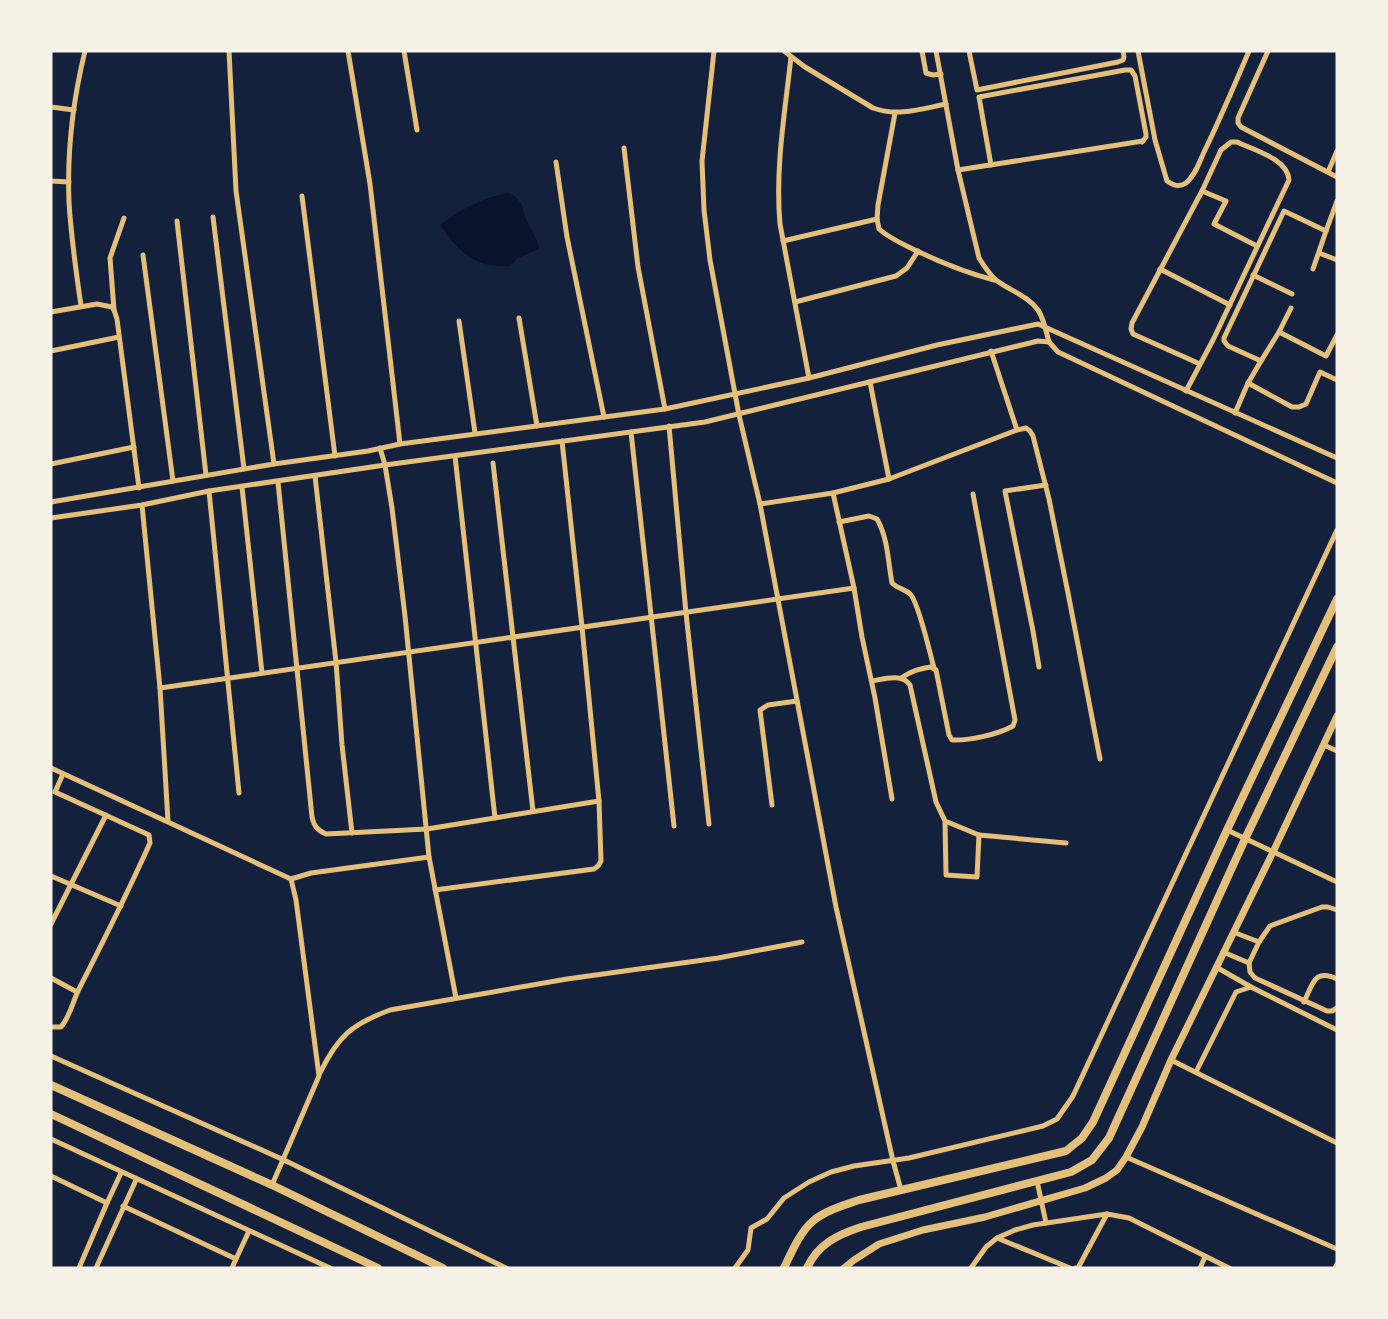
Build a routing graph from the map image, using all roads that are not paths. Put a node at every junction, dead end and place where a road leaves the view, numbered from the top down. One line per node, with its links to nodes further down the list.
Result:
1 (85, 51): 18 (street)
2 (229, 51): 92 (street)
3 (348, 51): 84 (street)
4 (404, 51): 20 (street)
5 (714, 51): 73 (street)
6 (783, 51): 14 (street)
7 (922, 51): 15 (street)
8 (936, 51): 15 (street)
9 (970, 51): 10 (street)
10 (1122, 51)
11 (1139, 51): 12 (street)
12 (1249, 51)
13 (1268, 51): 26 (street)
14 (791, 57): 19 (street); 38 (street)
15 (941, 74): 16 (street)
16 (946, 104): 19 (street); 25 (street)
17 (51, 107): 18 (street)
18 (74, 110): 29 (street)
19 (895, 113): 35 (street)
20 (417, 130)
21 (624, 148): 74 (street)
22 (1337, 151): 26 (street)
23 (556, 162): 77 (street)
24 (991, 165): 24 (street); 25 (street)
25 (958, 170): 47 (street)
26 (1328, 172): 27 (street)
27 (1337, 177)
28 (51, 181): 29 (street)
29 (69, 183): 51 (street)
30 (1202, 191): 39 (street); 39 (street); 44 (street)
31 (302, 196): 87 (street)
32 (1337, 201): 37 (street)
33 (213, 217): 94 (street)
34 (124, 218): 53 (street)
35 (877, 219): 38 (street); 40 (street)
36 (177, 221): 95 (street)
37 (1326, 231): 41 (street); 46 (street)
38 (783, 241): 49 (street)
39 (1257, 246): 50 (street)
40 (918, 251): 47 (street); 49 (street)
41 (1319, 253): 43 (street); 45 (street)
42 (143, 255): 98 (street)
43 (1337, 260)
44 (1160, 269): 50 (street); 66 (street)
45 (1313, 270)
46 (1253, 275): 48 (street); 65 (street)
47 (997, 281): 57 (street)
48 (1292, 294)
49 (795, 302): 68 (street)
50 (1230, 305): 66 (street)
51 (81, 306): 53 (street); 54 (street)
52 (1291, 308): 58 (street)
53 (114, 310): 60 (street)
54 (51, 312)
55 (519, 318): 78 (street)
56 (459, 321): 82 (street)
57 (1045, 327): 61 (street); 68 (street); 72 (street)
58 (1279, 332): 64 (street); 65 (street)
59 (1337, 335): 64 (street)
60 (119, 337): 62 (street); 85 (street)
61 (1049, 342): 63 (street); 100 (street)
62 (51, 351)
63 (991, 351): 70 (street); 80 (street)
64 (1326, 356): 67 (street)
65 (1261, 361): 71 (street)
66 (1200, 364): 72 (street)
67 (1320, 372): 69 (street); 71 (street)
68 (809, 378): 73 (street)
69 (1337, 380)
70 (870, 382): 76 (street); 97 (street)
71 (1248, 383): 75 (street)
72 (1186, 391): 75 (street)
73 (735, 393): 74 (street); 76 (street)
74 (665, 408): 77 (street)
75 (1235, 413): 89 (street)
76 (739, 415): 79 (street); 108 (street)
77 (604, 417): 78 (street)
78 (537, 426): 82 (street)
79 (669, 426): 81 (street); 116 (street)
80 (1017, 430): 97 (street); 101 (street)
81 (631, 432): 83 (street); 117 (street)
82 (475, 433): 84 (street)
83 (562, 441): 88 (street); 118 (street)
84 (400, 444): 86 (street)
85 (134, 447): 91 (street); 103 (street)
86 (380, 448): 87 (street); 93 (street)
87 (335, 456): 92 (street)
88 (455, 456): 93 (street); 120 (street)
89 (1337, 458)
90 (493, 463): 119 (street)
91 (51, 464)
92 (274, 464): 94 (street)
93 (385, 465): 96 (street); 122 (street)
94 (244, 469): 95 (street)
95 (206, 475): 98 (street)
96 (315, 476): 99 (street); 123 (street)
97 (889, 479): 105 (street)
98 (173, 481): 103 (street)
99 (278, 482): 102 (street); 125 (street)
100 (1337, 482)
101 (1045, 485): 124 (street); 136 (street)
102 (242, 487): 104 (street); 127 (street)
103 (139, 488): 107 (street)
104 (209, 491): 109 (street); 128 (street)
105 (833, 492): 108 (street); 111 (street)
106 (972, 494): 126 (street)
107 (51, 502)
108 (761, 504): 115 (street)
109 (142, 505): 110 (street); 131 (street)
110 (51, 518)
111 (839, 522): 113 (street); 126 (street)
112 (1337, 530): 193 (street)
113 (854, 588): 115 (street); 130 (street)
114 (1337, 599): 153 (main road)
115 (778, 600): 116 (street); 132 (street)
116 (686, 613): 117 (street); 150 (street)
117 (651, 618): 118 (street); 151 (street)
118 (582, 627): 119 (street); 143 (street)
119 (512, 638): 120 (street); 145 (street)
120 (476, 643): 122 (street); 147 (street)
121 (1337, 647): 156 (main road)
122 (409, 652): 123 (street); 152 (street)
123 (336, 662): 125 (street); 154 (street)
124 (1039, 667)
125 (297, 668): 127 (street); 154 (street)
126 (934, 668): 129 (street)
127 (262, 673): 128 (street)
128 (227, 678): 131 (street); 140 (street)
129 (901, 678): 130 (street); 149 (street)
130 (872, 681): 141 (street)
131 (160, 688): 148 (street)
132 (797, 701): 144 (street); 193 (street)
133 (1337, 716): 134 (street)
134 (1324, 745): 135 (street); 158 (street)
135 (1337, 751)
136 (1100, 759)
137 (51, 768): 138 (street)
138 (63, 774): 139 (street); 148 (street)
139 (55, 792): 142 (street); 146 (street)
140 (239, 793)
141 (892, 799)
142 (51, 801)
143 (599, 801): 145 (street); 164 (street)
144 (772, 806)
145 (533, 811): 147 (street)
146 (106, 815): 163 (street); 165 (street)
147 (495, 818): 152 (street)
148 (168, 821): 161 (street)
149 (945, 821): 155 (street); 155 (street)
150 (709, 824)
151 (674, 827)
152 (427, 829): 154 (street); 159 (street)
153 (1227, 830): 156 (street); 199 (main road)
154 (352, 833)
155 (979, 835): 157 (street)
156 (1245, 839): 158 (street); 197 (main road)
157 (1066, 843)
158 (1273, 852): 162 (street); 168 (street)
159 (429, 857): 161 (street); 164 (street)
160 (51, 876): 163 (street)
161 (291, 880): 186 (street)
162 (1337, 882)
163 (71, 885): 165 (street); 167 (street)
164 (435, 890): 178 (street)
165 (121, 906): 177 (street)
166 (1337, 910): 170 (street)
167 (51, 924)
168 (1233, 932): 170 (street); 171 (street)
169 (802, 942): 178 (street)
170 (1259, 942): 172 (street)
171 (1223, 952): 172 (street); 173 (street)
172 (1249, 963): 179 (street)
173 (1216, 967): 176 (street); 184 (street)
174 (51, 978): 177 (street)
175 (1337, 979): 179 (street)
176 (1251, 987): 182 (street); 185 (street)
177 (77, 992): 181 (street)
178 (456, 998): 186 (street)
179 (1304, 1002): 180 (street)
180 (1337, 1008)
181 (51, 1027)
182 (1337, 1030)
183 (51, 1056): 192 (street)
184 (1171, 1060): 185 (street); 191 (street)
185 (1196, 1072): 190 (street)
186 (319, 1076): 192 (street)
187 (51, 1085): 198 (main road)
188 (51, 1114): 214 (main road)
189 (51, 1139): 194 (street)
190 (1337, 1143)
191 (1126, 1157): 200 (street); 207 (street)
192 (284, 1160): 198 (street); 216 (street)
193 (893, 1161): 199 (street); 217 (street)
194 (121, 1172): 196 (street); 201 (street)
195 (51, 1176): 201 (street)
196 (135, 1180): 202 (street); 205 (street)
197 (1037, 1181): 200 (street); 219 (main road)
198 (272, 1185): 215 (main road)
199 (901, 1190): 218 (main road)
200 (1041, 1200): 204 (street); 220 (street)
201 (107, 1203): 210 (street)
202 (123, 1206): 209 (street); 211 (street)
203 (1107, 1214): 204 (street); 208 (street); 222 (street)
204 (1046, 1223): 206 (street)
205 (249, 1231): 209 (street); 213 (street)
206 (997, 1238): 221 (street); 222 (street)
207 (1337, 1249)
208 (1205, 1257): 223 (street); 224 (street)
209 (236, 1259): 212 (street)
210 (79, 1268)
211 (96, 1268)
212 (232, 1268)
213 (330, 1268)
214 (378, 1268)
215 (443, 1268)
216 (506, 1268)
217 (735, 1268)
218 (784, 1268)
219 (807, 1268)
220 (844, 1268)
221 (971, 1268)
222 (1072, 1268)
223 (1200, 1268)
224 (1229, 1268)

